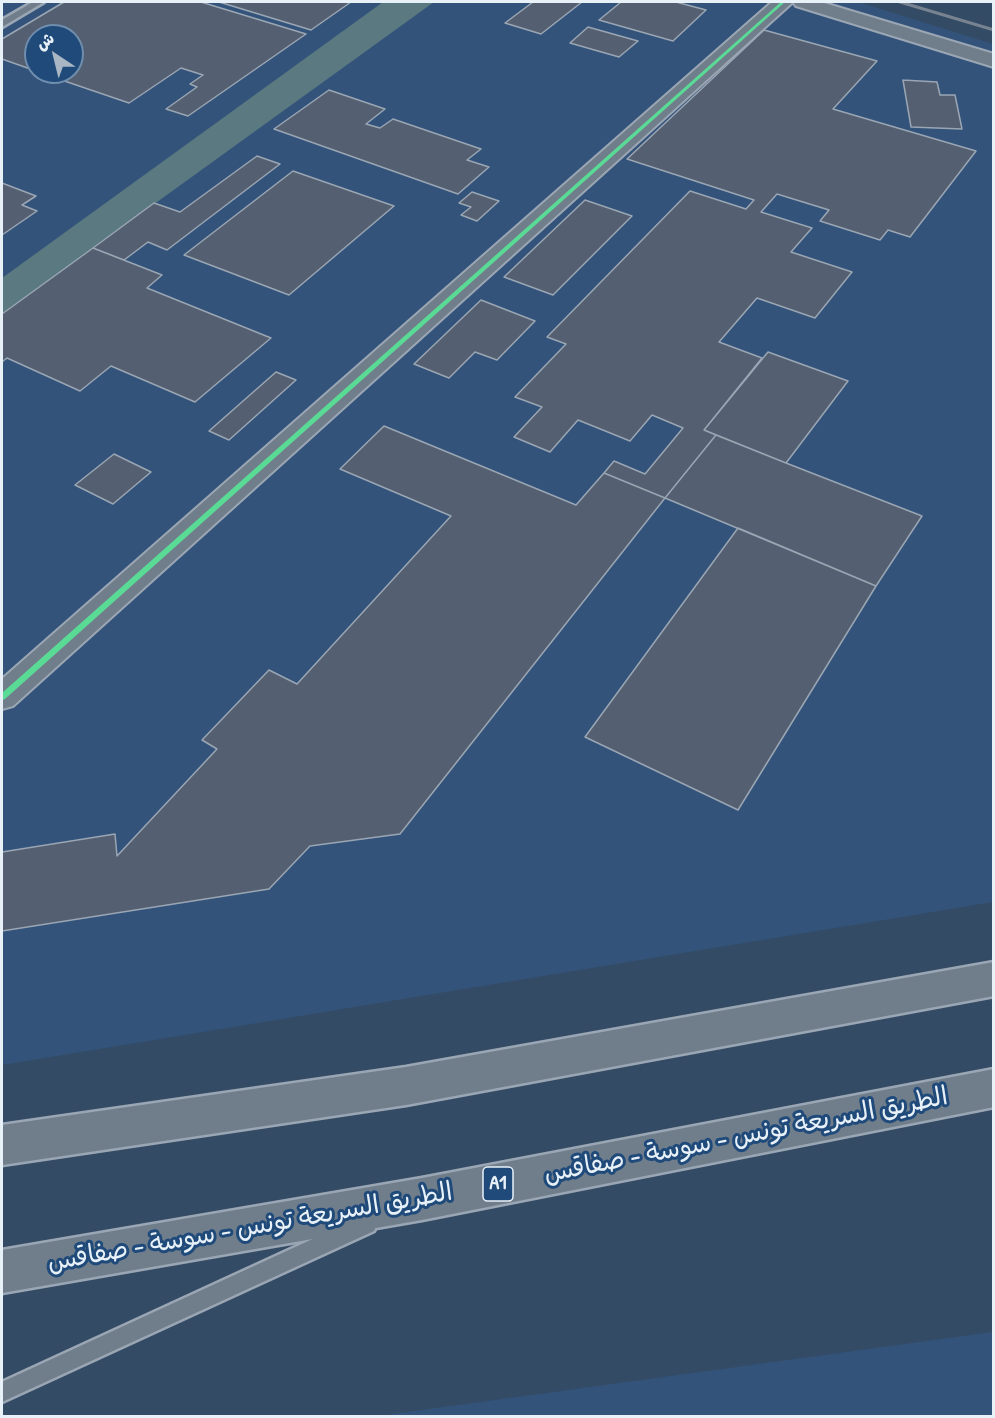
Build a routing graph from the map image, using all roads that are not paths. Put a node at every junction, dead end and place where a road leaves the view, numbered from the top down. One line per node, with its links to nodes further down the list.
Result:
1 (39, 2): 4 (lane)
2 (783, 2): 6 (street)
3 (803, 2): 5 (street)
4 (2, 24)
5 (993, 61)
6 (2, 697)
7 (993, 979): 9 (highway)
8 (993, 1088): 10 (highway, الطريق السريعة تونس - سوسة - صفاقس / A1)
9 (2, 1145)
10 (422, 1199): 11 (highway, الطريق السريعة تونس - سوسة - صفاقس / A1); 12 (lane)
11 (2, 1272)
12 (2, 1392)

